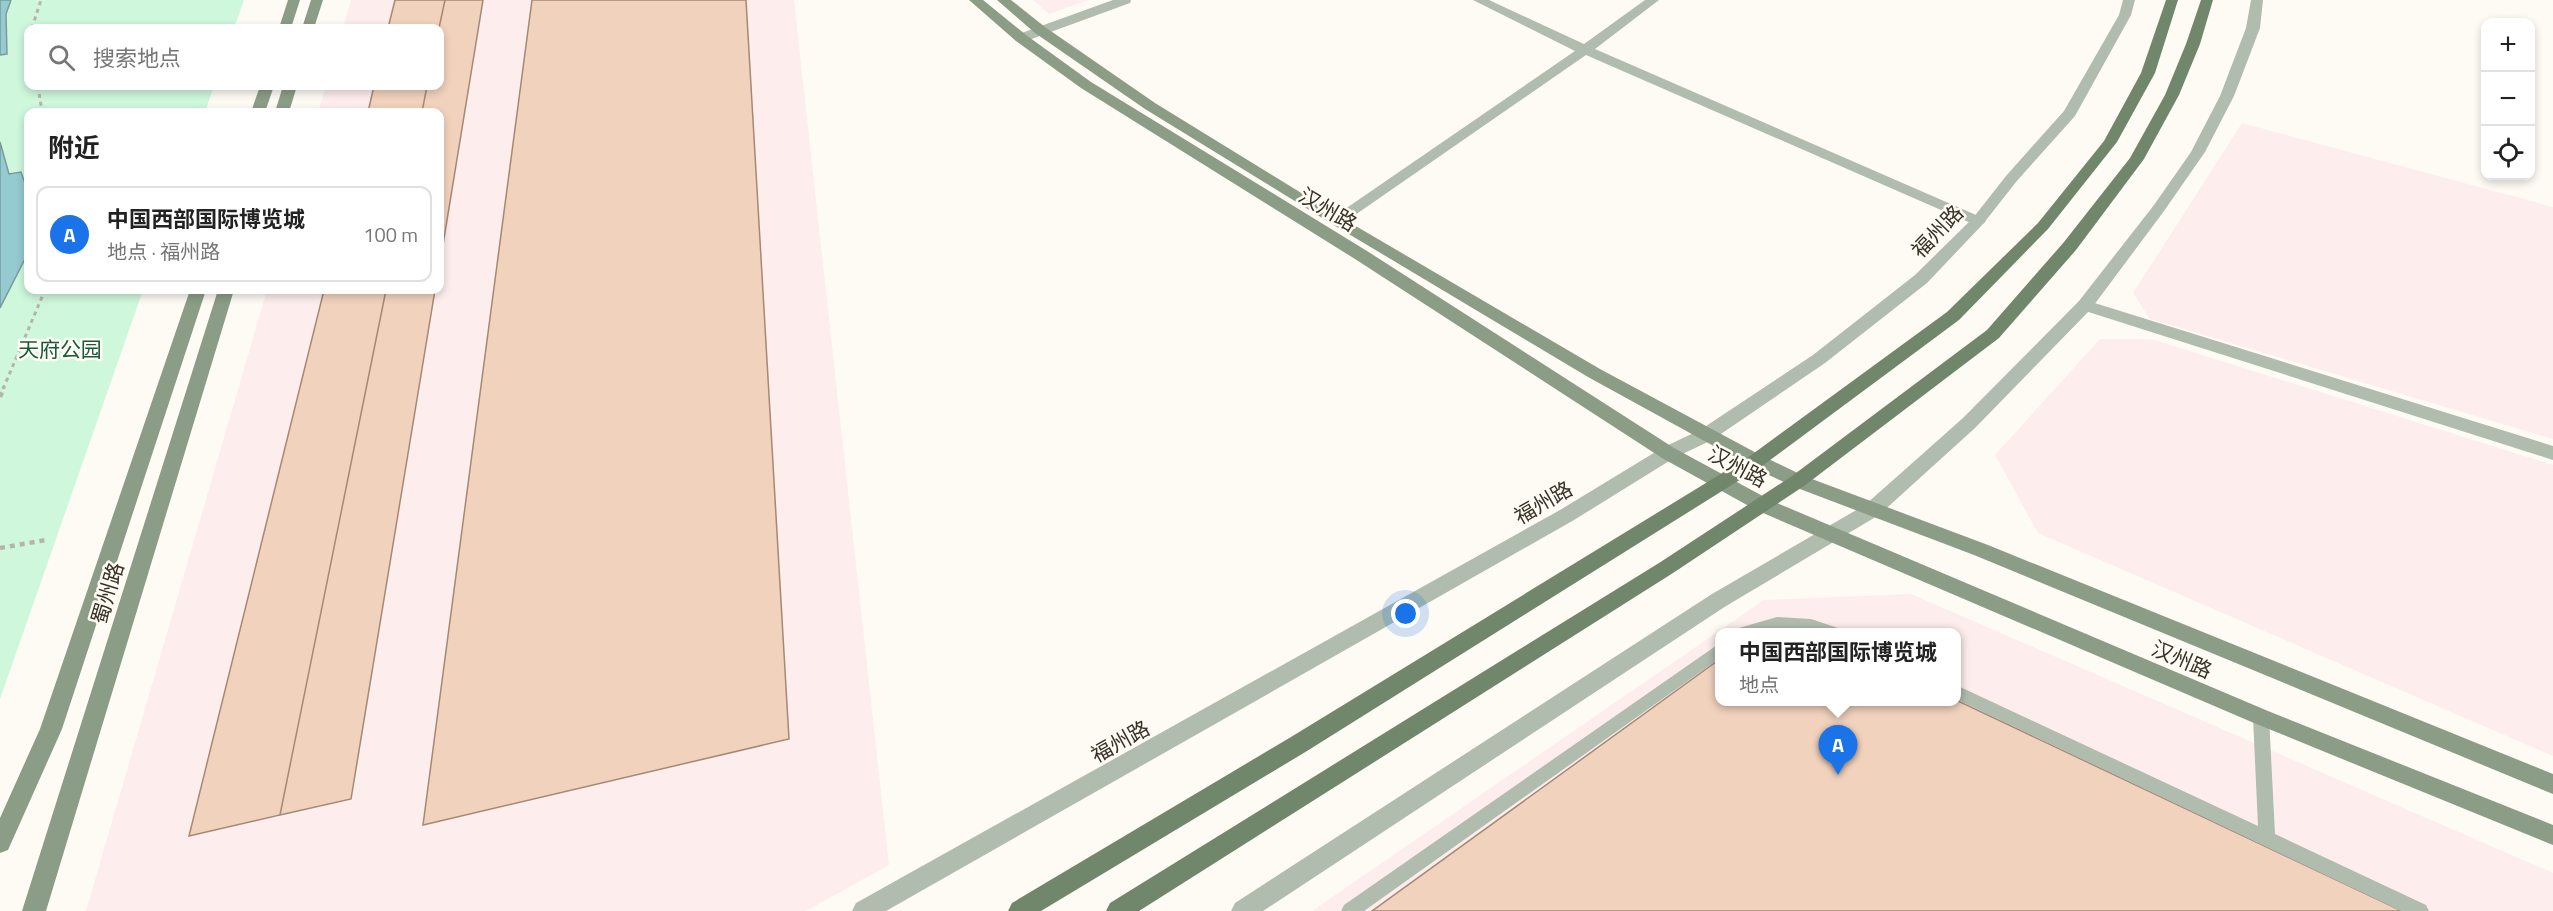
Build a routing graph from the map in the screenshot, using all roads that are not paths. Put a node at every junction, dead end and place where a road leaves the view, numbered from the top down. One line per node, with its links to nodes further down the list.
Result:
1 (294, 0): 12 (main road)
2 (317, 0): 13 (main road)
3 (975, 0): 15 (main road, 汉州路)
4 (1003, 0): 14 (main road, 汉州路)
5 (1125, 0): 14 (street)
6 (1479, 0): 16 (street)
7 (1653, 0): 16 (street)
8 (2129, 0): 21 (street, 福州路)
9 (2172, 0): 29 (main road)
10 (2207, 0): 30 (main road)
11 (2257, 0): 25 (street)
12 (286, 24)
13 (309, 24)
14 (1040, 30): 15 (street); 22 (main road, 汉州路)
15 (1021, 38): 27 (main road, 汉州路)
16 (1585, 50): 21 (street); 22 (street)
17 (266, 90): 19 (main road)
18 (289, 90): 20 (main road)
19 (259, 108)
20 (283, 108)
21 (1978, 221): 26 (street, 福州路)
22 (1337, 222): 26 (main road, 汉州路)
23 (197, 294): 43 (main road, 蜀州路)
24 (225, 294): 44 (main road, 蜀州路)
25 (2085, 305): 28 (street); 33 (street)
26 (1706, 435): 27 (street, 福州路); 29 (main road, 汉州路)
27 (1668, 453): 31 (main road, 汉州路); 45 (street, 福州路)
28 (2553, 453)
29 (1756, 462): 30 (main road, 汉州路); 31 (main road)
30 (1798, 482): 32 (main road); 33 (main road, 汉州路)
31 (1720, 483): 32 (main road, 汉州路); 46 (main road)
32 (1762, 505): 34 (main road, 汉州路); 47 (main road)
33 (1872, 510): 34 (street); 40 (main road, 汉州路)
34 (1830, 535): 39 (main road, 汉州路); 48 (street)
35 (1754, 628): 36 (lane)
36 (1823, 628)
37 (1715, 652): 49 (lane)
38 (1961, 693): 42 (lane)
39 (2261, 717): 41 (main road, 汉州路); 42 (lane)
40 (2553, 784)
41 (2553, 836)
42 (2267, 839): 50 (lane)
43 (0, 843)
44 (34, 911)
45 (864, 911)
46 (1020, 911)
47 (1118, 911)
48 (1243, 911)
49 (1350, 911)
50 (2420, 911)

